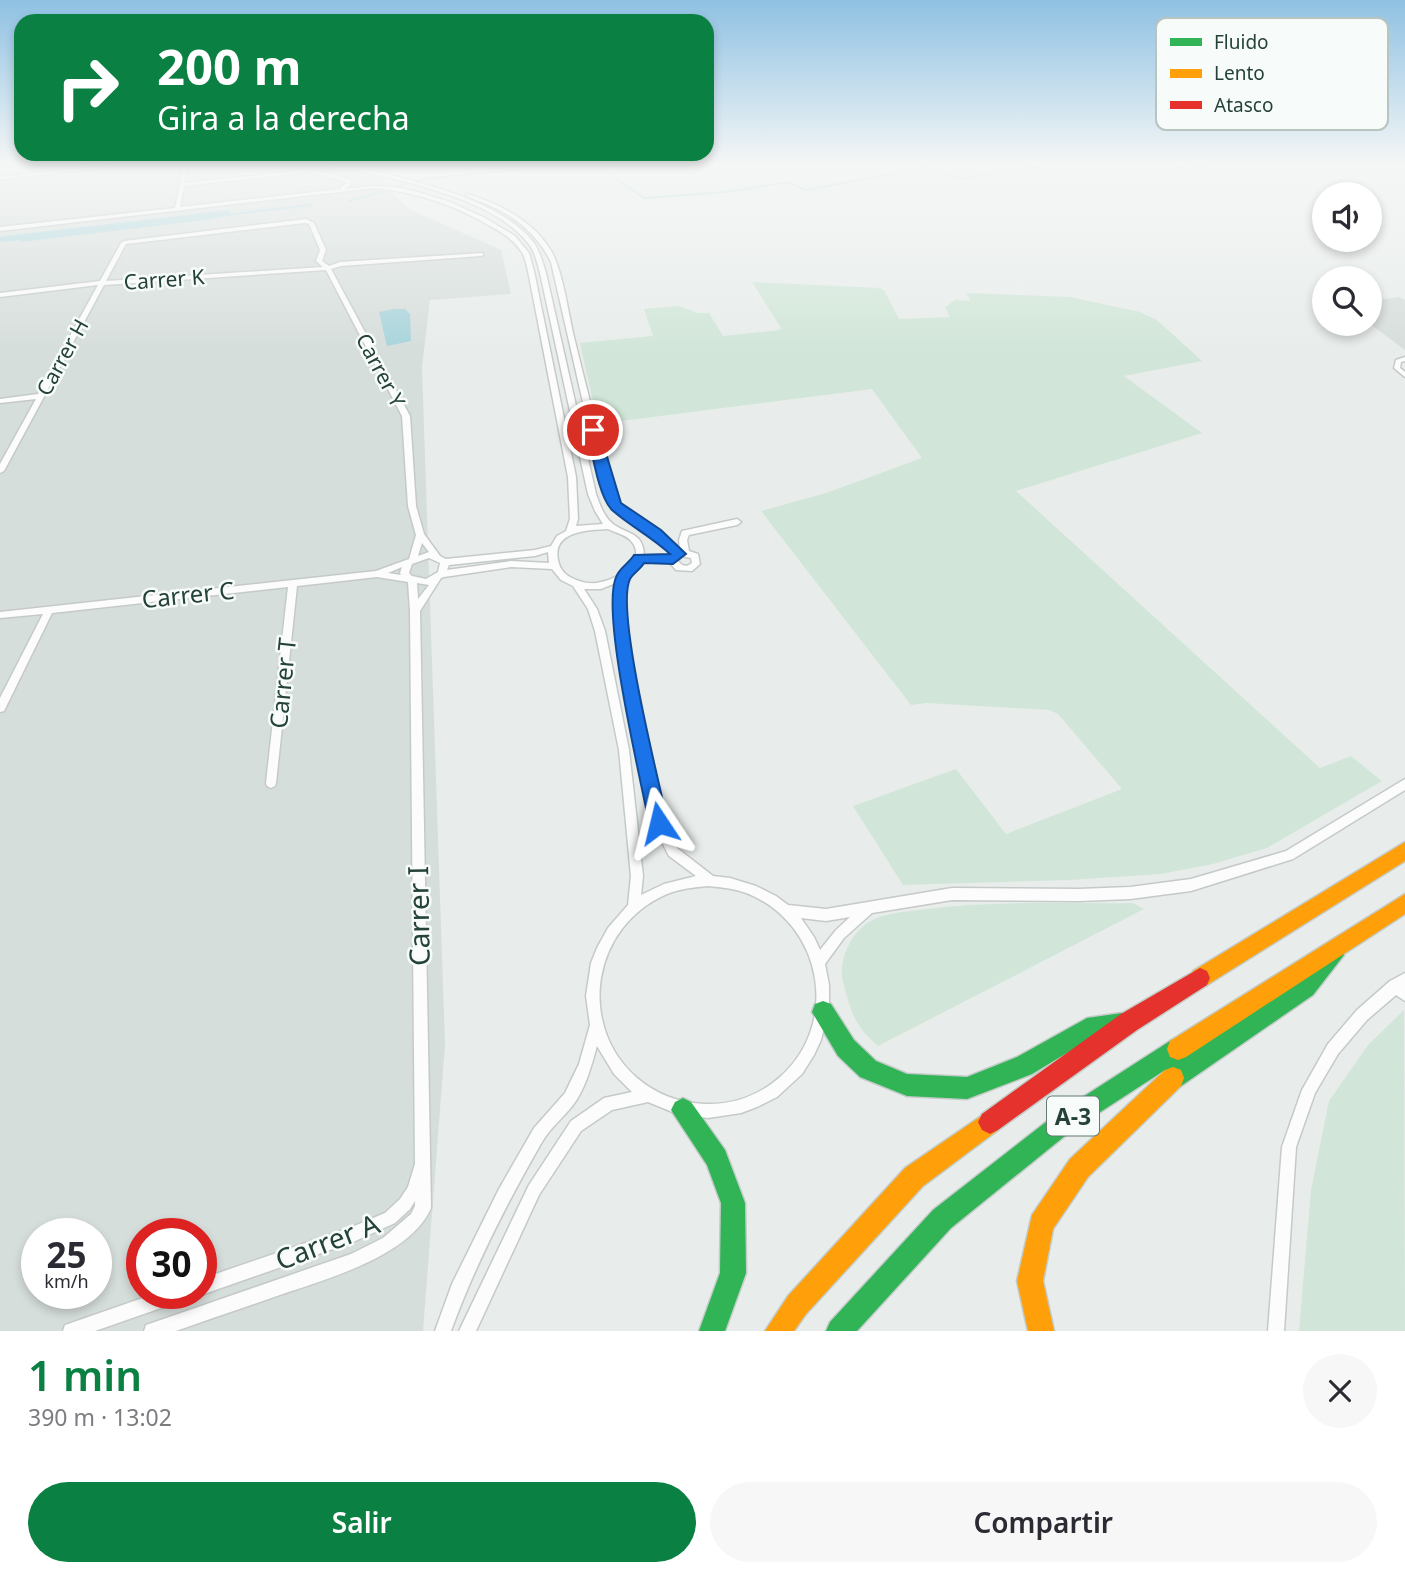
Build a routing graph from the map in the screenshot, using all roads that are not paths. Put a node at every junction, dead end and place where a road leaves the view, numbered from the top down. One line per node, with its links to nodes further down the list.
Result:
1 (24, 226): 8 (street)
2 (264, 226): 12 (street, Carrer H)
3 (312, 226): 11 (street, Carrer Y)
4 (495, 226): 9 (street)
5 (499, 226): 9 (street)
6 (513, 226): 20 (street)
7 (527, 226): 25 (street)
8 (0, 229)
9 (516, 240): 21 (street)
10 (481, 254): 11 (street, Carrer K)
11 (328, 268): 12 (street, Carrer K); 22 (street, Carrer Y)
12 (102, 283): 13 (street, Carrer K); 16 (street, Carrer H)
13 (0, 295)
14 (1401, 360): 15 (street)
15 (1405, 375)
16 (41, 396): 17 (street); 18 (street, Carrer H)
17 (0, 401)
18 (0, 471)
19 (737, 522): 25 (street)
20 (610, 526): 21 (street); 26 (street)
21 (570, 533): 23 (street)
22 (420, 535): 24 (street, Carrer Y); 27 (street)
23 (554, 548): 28 (street); 29 (street)
24 (436, 555): 27 (street, Carrer C); 28 (street, Carrer Y)
25 (679, 556): 26 (street)
26 (639, 558): 32 (street)
27 (411, 561): 30 (street, Carrer C); 33 (street, Carrer I)
28 (445, 562): 31 (street)
29 (552, 566): 31 (street, Carrer C); 35 (street)
30 (377, 574): 33 (street, Carrer C); 34 (street, Carrer C)
31 (440, 575): 33 (street, Carrer C); 37 (street)
32 (623, 576): 35 (street); 43 (street)
33 (410, 580): 37 (street, Carrer I)
34 (293, 583): 36 (street, Carrer C); 40 (street, Carrer T)
35 (576, 583): 45 (street)
36 (49, 610): 38 (street, Carrer C); 39 (street)
37 (415, 611): 56 (street, Carrer I)
38 (0, 615)
39 (0, 708)
40 (271, 782)
41 (1405, 784): 46 (street)
42 (1405, 851): 52 (highway, A-3)
43 (709, 879): 45 (street); 47 (street)
44 (1405, 903): 48 (highway, A-3)
45 (634, 906): 53 (street)
46 (869, 909): 47 (street); 49 (street)
47 (788, 911): 49 (street)
48 (1342, 945): 65 (highway, A-3); 66 (highway)
49 (819, 962): 51 (street)
50 (1402, 987): 67 (street)
51 (823, 1012): 52 (highway); 55 (street)
52 (1129, 1022): 64 (highway, A-3)
53 (596, 1027): 54 (street); 61 (street)
54 (647, 1096): 55 (street); 62 (street)
55 (682, 1110): 63 (highway)
56 (422, 1162): 57 (street, Carrer A); 60 (street, Carrer I)
57 (217, 1281)
58 (135, 1309): 59 (street)
59 (71, 1331)
60 (152, 1331)
61 (443, 1331)
62 (467, 1331)
63 (712, 1331)
64 (778, 1331)
65 (839, 1331)
66 (1041, 1331)
67 (1276, 1331)

